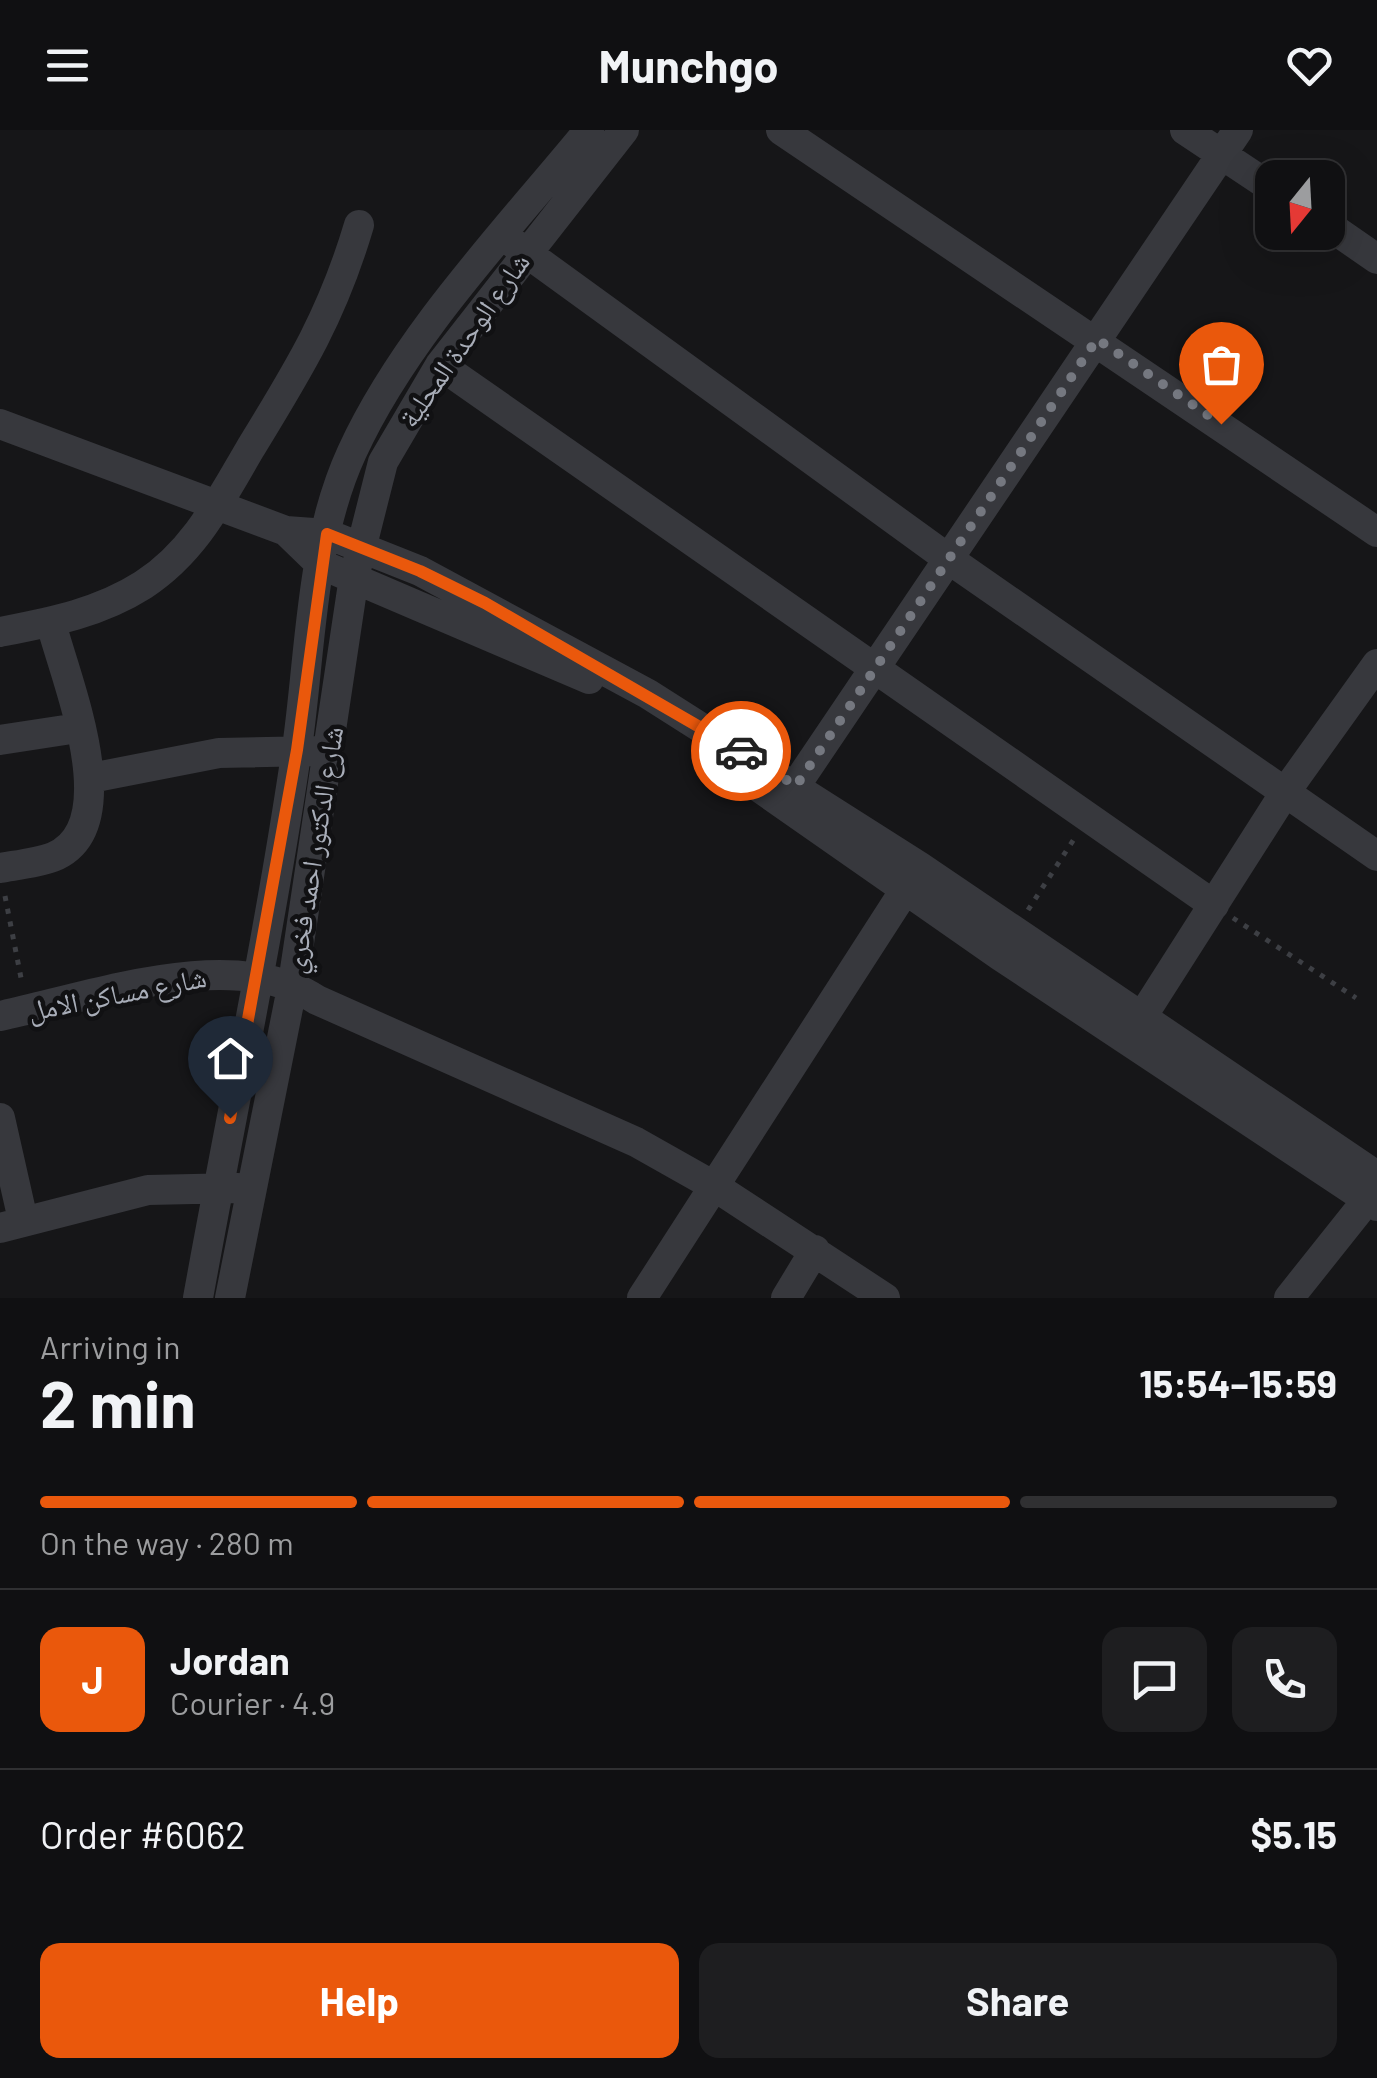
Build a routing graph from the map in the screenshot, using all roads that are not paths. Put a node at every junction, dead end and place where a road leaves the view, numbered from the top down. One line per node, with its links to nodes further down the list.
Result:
1 (588, 130): 9 (street, شارع الوحدة المحلية)
2 (624, 130): 9 (street, شارع الوحدة المحلية)
3 (781, 130): 11 (street)
4 (1185, 130): 5 (street)
5 (1230, 142): 6 (street); 11 (street)
6 (1255, 169)
7 (359, 225): 14 (street)
8 (1345, 236): 10 (street)
9 (514, 243): 12 (street, شارع الوحدة المحلية); 16 (street, شارع الوحدة المحلية); 17 (street)
10 (1377, 258)
11 (1097, 339): 15 (street); 17 (street)
12 (440, 365): 18 (street, شارع الوحدة المحلية); 22 (street)
13 (0, 424): 14 (street)
14 (218, 507): 16 (street); 19 (street)
15 (1377, 532)
16 (323, 550): 18 (street); 25 (street, شارع الدكتور احمد فخري)
17 (950, 560): 22 (street); 28 (street)
18 (356, 563): 26 (street, شارع الدكتور احمد فخري); 29 (street)
19 (51, 622): 20 (street); 23 (street)
20 (0, 632)
21 (1377, 664): 28 (street)
22 (872, 668): 29 (street); 33 (street)
23 (78, 728): 24 (street); 27 (street)
24 (0, 740)
25 (297, 750): 26 (street); 27 (street); 34 (street, شارع الدكتور احمد فخري)
26 (330, 751): 35 (street, شارع الدكتور احمد فخري)
27 (91, 778): 31 (street)
28 (1286, 792): 30 (street); 33 (street)
29 (789, 795): 32 (street); 37 (street)
30 (1377, 856)
31 (2, 878)
32 (905, 890): 37 (street); 39 (street)
33 (1214, 905): 37 (street)
34 (255, 978): 35 (street, شارع مساكن الامل); 36 (street, شارع مساكن الامل); 40 (street, شارع الدكتور احمد فخري)
35 (294, 984): 39 (street); 41 (street, شارع الدكتور احمد فخري)
36 (14, 1014)
37 (1134, 1030): 42 (street)
38 (0, 1118): 43 (street)
39 (714, 1186): 44 (street); 47 (street)
40 (218, 1187): 41 (street); 43 (street); 45 (street, شارع الدكتور احمد فخري)
41 (251, 1189): 46 (street, شارع الدكتور احمد فخري)
42 (1374, 1194): 50 (street)
43 (11, 1224)
44 (814, 1250): 48 (street); 49 (street)
45 (198, 1298)
46 (230, 1298)
47 (642, 1298)
48 (786, 1298)
49 (885, 1298)
50 (1289, 1298)

